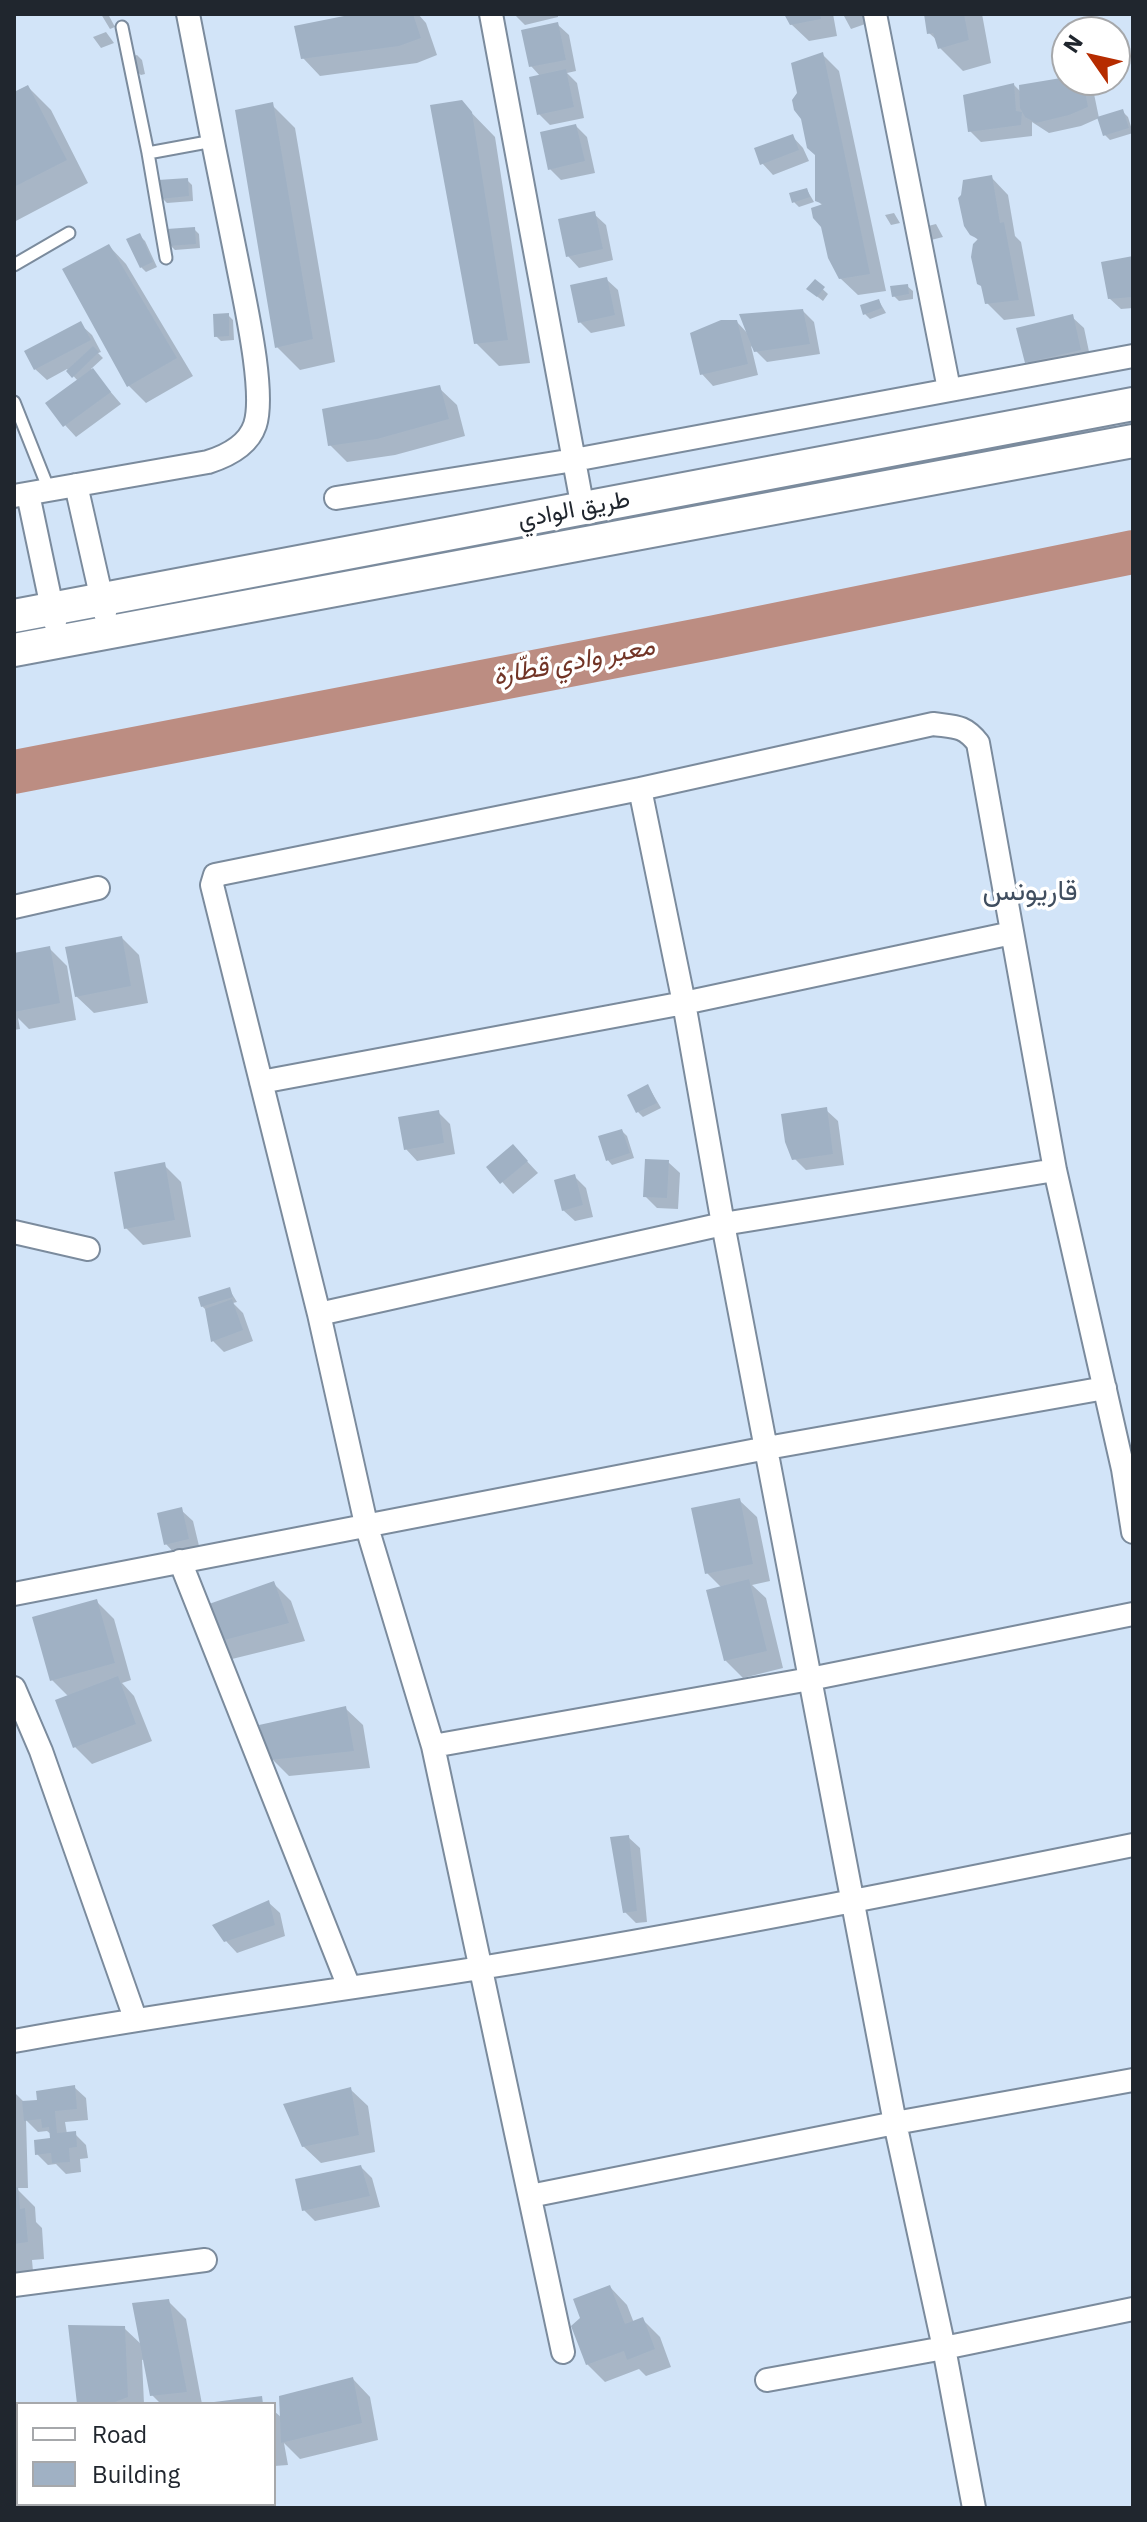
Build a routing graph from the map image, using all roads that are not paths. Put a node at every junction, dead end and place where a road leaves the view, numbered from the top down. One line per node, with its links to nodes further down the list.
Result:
1 (188, 14): 5 (street)
2 (491, 14): 16 (street)
3 (875, 14): 11 (street)
4 (122, 27): 6 (lane)
5 (213, 141): 6 (lane); 18 (street)
6 (148, 153): 8 (lane)
7 (69, 233): 9 (lane)
8 (166, 258)
9 (14, 265)
10 (1133, 356): 11 (street)
11 (949, 389): 16 (street)
12 (14, 402): 19 (lane)
13 (1133, 404): 15 (main road, طريق الوادي)
14 (1133, 441): 17 (main road, طريق الوادي)
15 (918, 445): 17 (main road); 21 (main road, طريق الوادي)
16 (574, 460): 20 (street); 21 (street)
17 (924, 480): 25 (main road, طريق الوادي)
18 (76, 485): 19 (street); 22 (street)
19 (30, 493): 23 (street)
20 (336, 498)
21 (583, 509): 22 (main road, طريق الوادي)
22 (101, 598): 23 (main road, طريق الوادي); 25 (street)
23 (52, 608): 24 (main road, طريق الوادي); 26 (street)
24 (14, 616)
25 (109, 632): 26 (main road, طريق الوادي)
26 (59, 642): 27 (main road, طريق الوادي)
27 (14, 650)
28 (640, 789): 31 (street); 32 (street); 33 (street)
29 (98, 888): 30 (street)
30 (14, 907)
31 (1012, 933): 32 (street); 34 (street)
32 (684, 1003): 33 (street); 35 (street)
33 (261, 1082): 38 (street)
34 (1055, 1170): 35 (street); 39 (street)
35 (723, 1224): 38 (street); 40 (street)
36 (14, 1232): 37 (street)
37 (88, 1249)
38 (319, 1314): 42 (street)
39 (1105, 1388): 40 (street); 41 (street)
40 (767, 1448): 42 (street); 47 (street)
41 (1128, 1468): 43 (street)
42 (366, 1524): 44 (street); 49 (street)
43 (1133, 1532)
44 (180, 1561): 45 (street); 53 (street)
45 (14, 1594)
46 (1133, 1614): 47 (street)
47 (810, 1679): 49 (street); 51 (street)
48 (14, 1688): 54 (street)
49 (433, 1746): 52 (street)
50 (1133, 1845): 51 (street)
51 (853, 1902): 52 (street); 57 (street)
52 (481, 1968): 53 (street); 58 (street)
53 (349, 1987): 54 (street)
54 (135, 2018): 55 (street)
55 (14, 2041)
56 (1133, 2080): 57 (street)
57 (895, 2123): 58 (street); 62 (street)
58 (530, 2196): 63 (street)
59 (205, 2260): 60 (street)
60 (14, 2285)
61 (1133, 2309): 62 (street)
62 (944, 2348): 64 (street); 65 (street)
63 (563, 2352)
64 (767, 2380)
65 (974, 2508)

